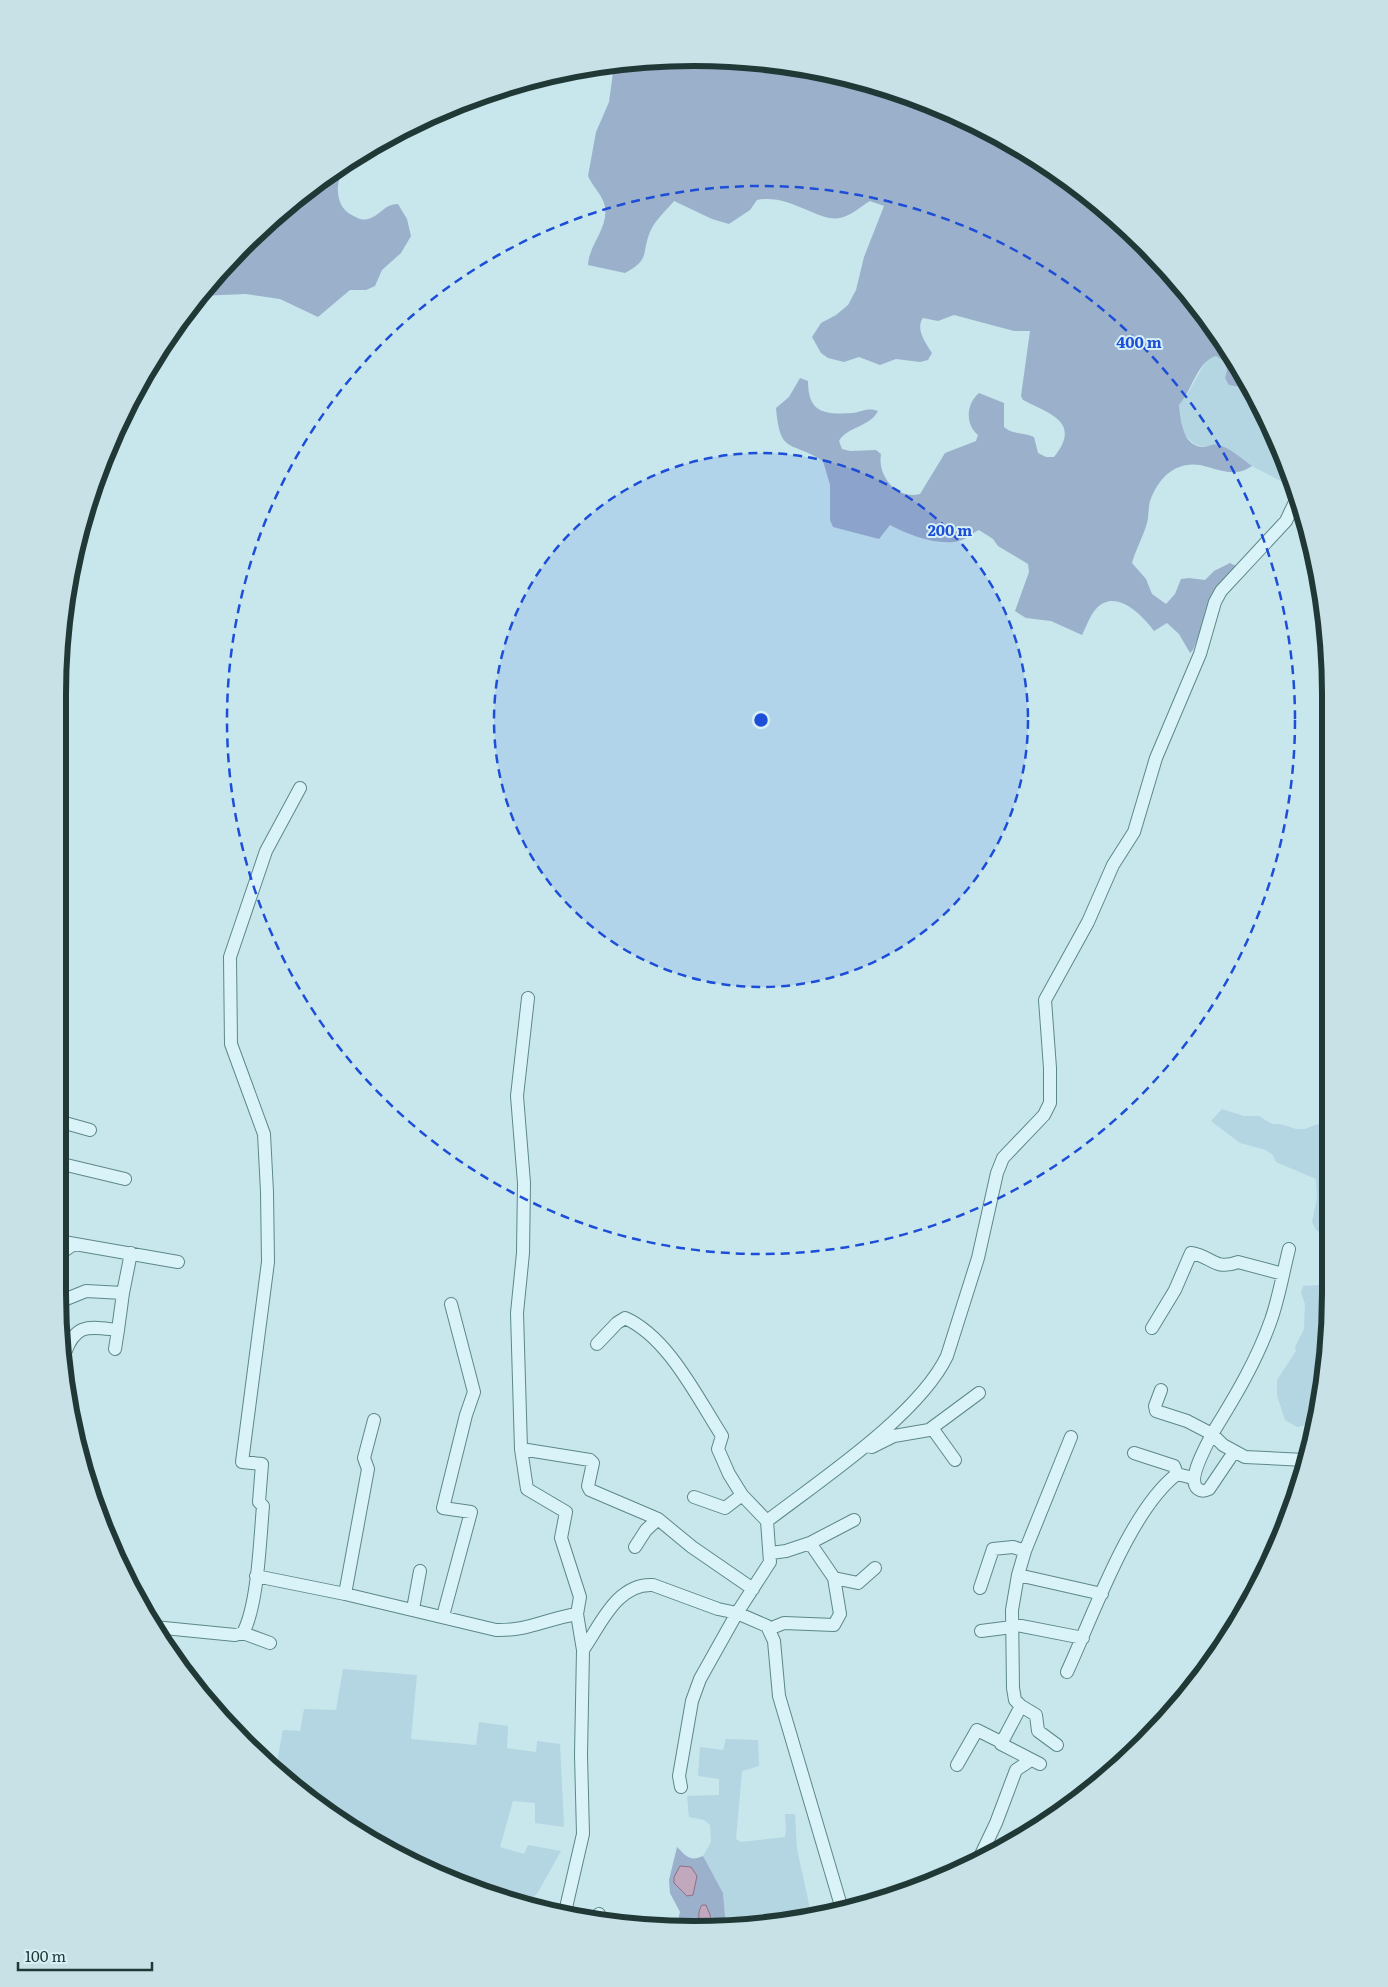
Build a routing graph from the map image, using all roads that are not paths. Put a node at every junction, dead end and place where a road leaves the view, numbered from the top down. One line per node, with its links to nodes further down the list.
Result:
1 (1293, 507): 29 (street)
2 (300, 788): 49 (street)
3 (528, 998): 30 (street)
4 (66, 1123): 5 (street)
5 (90, 1130)
6 (66, 1165): 7 (street)
7 (125, 1179)
8 (66, 1242): 9 (street)
9 (74, 1244): 11 (street); 12 (street)
10 (1288, 1249): 14 (street)
11 (66, 1250)
12 (131, 1253): 13 (street); 15 (street)
13 (178, 1262)
14 (1283, 1274): 18 (street); 27 (street)
15 (123, 1293): 16 (street); 19 (street)
16 (66, 1299)
17 (451, 1304): 58 (street)
18 (1152, 1328)
19 (118, 1330): 20 (street); 22 (street)
20 (69, 1343)
21 (597, 1344): 37 (street)
22 (115, 1349)
23 (1161, 1390): 27 (street)
24 (979, 1393): 26 (street)
25 (374, 1420): 53 (street)
26 (932, 1428): 29 (street); 33 (street)
27 (1212, 1434): 31 (street); 36 (street)
28 (1071, 1437): 44 (street)
29 (864, 1446): 41 (street)
30 (521, 1449): 39 (street); 57 (street)
31 (1234, 1452): 34 (street); 36 (street)
32 (1134, 1453): 35 (street)
33 (956, 1460)
34 (1299, 1460)
35 (1178, 1474): 36 (street); 54 (street)
36 (1194, 1478)
37 (742, 1495): 38 (street); 41 (street)
38 (694, 1497)
39 (658, 1519): 43 (street); 52 (street)
40 (854, 1520): 42 (street)
41 (767, 1521): 45 (street)
42 (810, 1543): 45 (street); 50 (street)
43 (636, 1548)
44 (1025, 1551): 48 (street); 51 (street)
45 (771, 1553): 52 (street)
46 (875, 1568): 50 (street)
47 (420, 1571): 55 (street)
48 (1018, 1575): 54 (street); 59 (street)
49 (256, 1576): 53 (street); 63 (street)
50 (834, 1578): 61 (street)
51 (980, 1588)
52 (752, 1589): 56 (street)
53 (345, 1594): 55 (street)
54 (1102, 1594): 64 (street)
55 (413, 1609): 58 (street)
56 (738, 1613): 61 (street); 66 (street); 72 (street)
57 (577, 1614): 58 (street); 66 (street)
58 (443, 1616)
59 (1012, 1626): 62 (street); 64 (street); 68 (street)
60 (163, 1628): 63 (street)
61 (770, 1629): 74 (street)
62 (980, 1631)
63 (243, 1633): 65 (street)
64 (1083, 1638): 67 (street)
65 (270, 1643)
66 (583, 1650): 75 (street)
67 (1067, 1672)
68 (1021, 1706): 69 (street); 70 (street)
69 (1001, 1742): 71 (street); 73 (street)
70 (1057, 1744)
71 (957, 1765)
72 (681, 1787)
73 (983, 1850)
74 (840, 1903)
75 (566, 1908)

